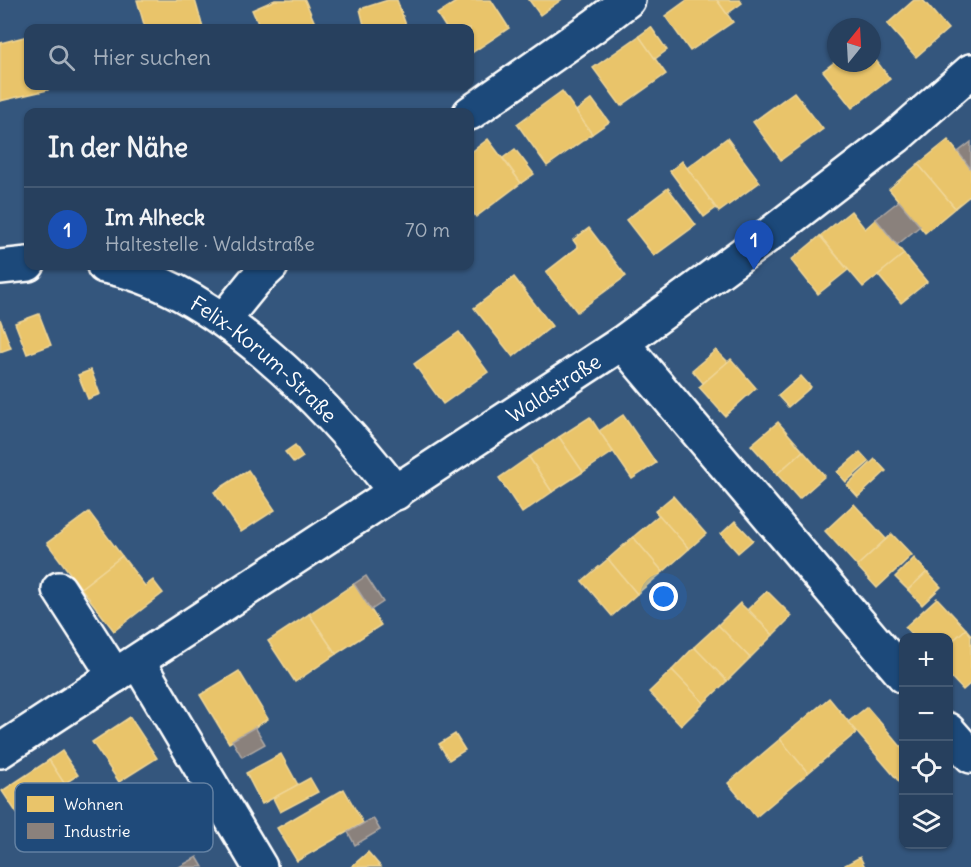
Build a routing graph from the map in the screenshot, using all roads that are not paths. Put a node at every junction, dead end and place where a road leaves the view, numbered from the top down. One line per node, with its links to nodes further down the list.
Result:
1 (628, 0): 3 (street)
2 (971, 71): 9 (street, Waldstraße)
3 (474, 110)
4 (24, 264): 5 (street)
5 (0, 267)
6 (128, 270): 8 (street, Felix-Korum-Straße)
7 (267, 270): 8 (street)
8 (224, 320): 10 (street, Felix-Korum-Straße)
9 (622, 343): 10 (street, Waldstraße); 13 (street)
10 (396, 493): 12 (street, Waldstraße)
11 (59, 589): 12 (street)
12 (126, 669): 15 (street, Waldstraße); 17 (street)
13 (899, 671)
14 (953, 736): 16 (street)
15 (0, 751)
16 (971, 756)
17 (203, 783)
18 (213, 798): 19 (street)
19 (260, 867)

